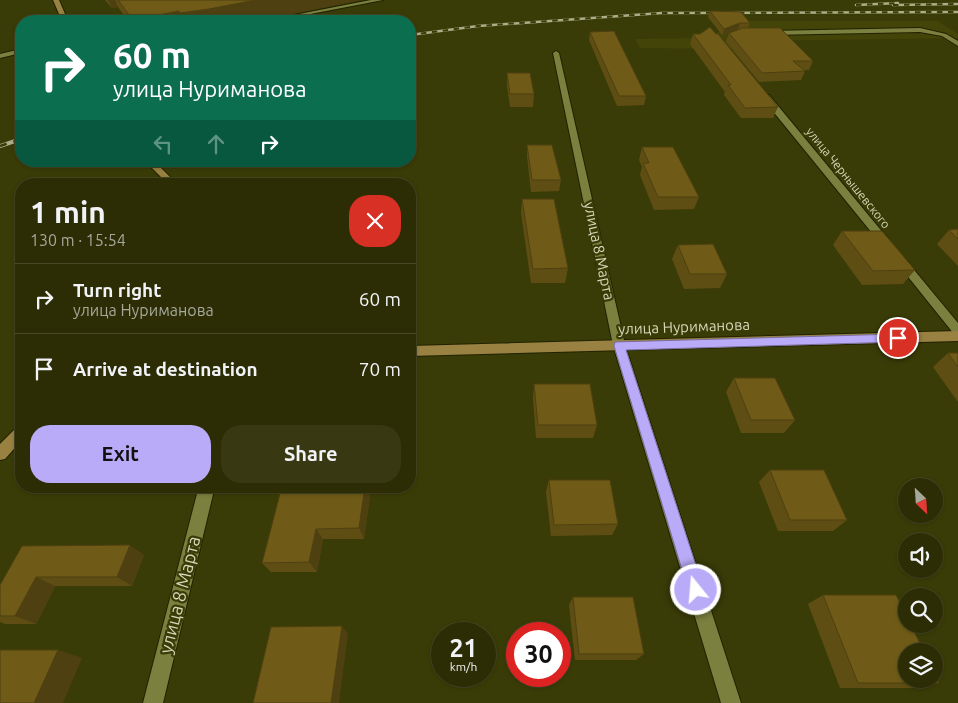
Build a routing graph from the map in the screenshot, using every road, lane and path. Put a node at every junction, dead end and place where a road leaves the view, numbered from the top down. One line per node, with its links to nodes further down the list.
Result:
1 (56, 0): 3 (main road)
2 (380, 0): 4 (street)
3 (62, 15)
4 (299, 15)
5 (758, 33): 6 (street)
6 (958, 44)
7 (15, 52): 9 (street)
8 (556, 54): 15 (street, улица 8 Марта)
9 (0, 56)
10 (756, 86): 13 (street, улица Чернышевского)
11 (155, 167): 12 (main road)
12 (167, 178)
13 (958, 331)
14 (958, 336): 15 (main road, улица Нуриманова)
15 (619, 346): 16 (main road, улица Нуриманова); 21 (street, улица 8 Марта)
16 (416, 351)
17 (15, 438): 18 (main road)
18 (0, 454)
19 (205, 493): 20 (street, улица 8 Марта)
20 (152, 703)
21 (731, 703)

